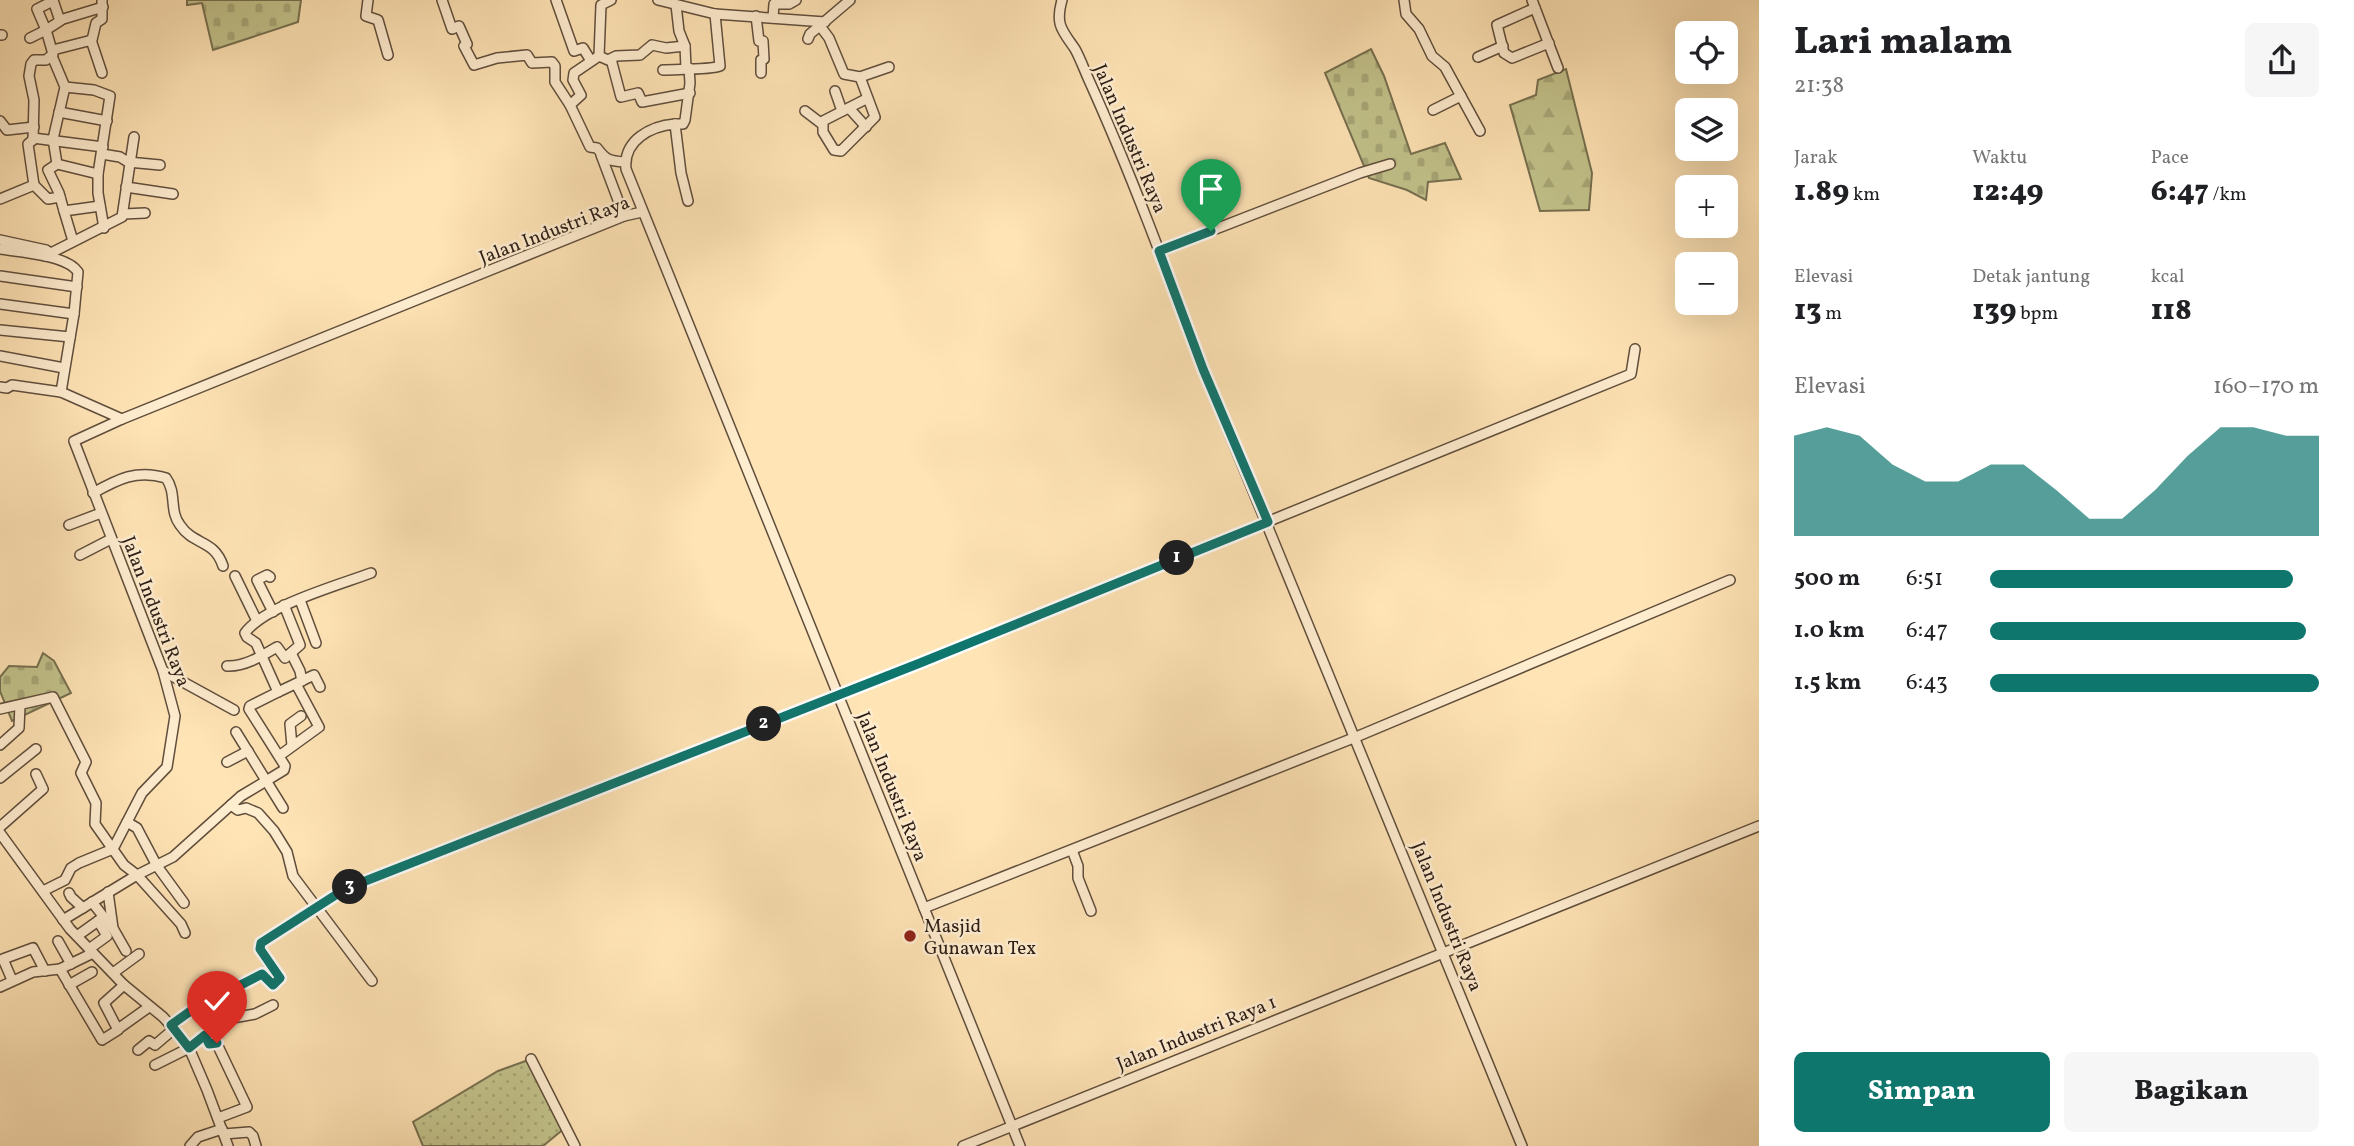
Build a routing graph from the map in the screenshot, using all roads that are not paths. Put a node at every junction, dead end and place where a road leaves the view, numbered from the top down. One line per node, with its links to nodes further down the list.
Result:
1 (53, 0): 17 (street); 19 (street)
2 (368, 0): 27 (street)
3 (442, 0): 43 (street)
4 (556, 0): 29 (street)
5 (611, 0): 29 (street)
6 (658, 0): 13 (street)
7 (796, 0): 16 (street)
8 (850, 0): 18 (street)
9 (1062, 0): 81 (street, Jalan Industri Raya)
10 (1404, 0): 41 (street)
11 (102, 4): 17 (street); 22 (street)
12 (1533, 4): 23 (street); 25 (street)
13 (676, 5): 14 (street); 24 (street)
14 (715, 13): 15 (street); 32 (street)
15 (756, 16): 16 (street); 36 (street)
16 (773, 18): 18 (street)
17 (60, 20): 19 (street)
18 (823, 24): 21 (street); 37 (street)
19 (46, 30): 20 (street); 26 (street)
20 (30, 38)
21 (808, 39)
22 (91, 40): 26 (street); 35 (street)
23 (1549, 43): 25 (street); 33 (street)
24 (685, 46): 30 (street); 32 (street)
25 (1503, 46): 28 (street)
26 (52, 53): 38 (street); 52 (street)
27 (387, 55)
28 (1478, 57)
29 (595, 59): 30 (street); 43 (street)
30 (611, 59): 40 (street)
31 (889, 67): 37 (street)
32 (687, 68): 34 (street); 40 (street)
33 (1558, 68)
34 (663, 70)
35 (102, 73)
36 (761, 74)
37 (860, 77): 42 (street)
38 (65, 87): 47 (street); 49 (street)
39 (835, 91): 44 (street)
40 (690, 93): 50 (street)
41 (1461, 96): 45 (street); 54 (street)
42 (868, 98): 44 (street); 53 (street)
43 (570, 104): 59 (street)
44 (846, 109): 51 (street); 53 (street)
45 (1433, 110)
46 (805, 111): 51 (street)
47 (59, 112): 49 (street); 57 (street)
48 (0, 121): 52 (street)
49 (107, 121): 58 (street)
50 (675, 124): 61 (street); 71 (street)
51 (822, 124): 53 (street)
52 (34, 127): 56 (street)
53 (866, 127)
54 (1480, 131)
55 (134, 137): 60 (street)
56 (33, 138): 57 (street); 66 (street)
57 (54, 139): 58 (street); 62 (street)
58 (102, 150): 60 (street); 65 (street)
59 (601, 155): 61 (street); 77 (street)
60 (129, 162): 63 (street); 67 (street)
61 (625, 162): 74 (street)
62 (57, 164): 65 (street); 69 (street)
63 (160, 164)
64 (1390, 164): 81 (street)
65 (98, 174): 72 (street)
66 (34, 185): 69 (street); 70 (street)
67 (126, 187): 68 (street); 76 (street)
68 (173, 194)
69 (60, 197): 73 (street)
70 (0, 199)
71 (688, 201)
72 (100, 206): 73 (street); 78 (street)
73 (64, 211): 80 (street)
74 (642, 212): 77 (street, Jalan Industri Raya); 119 (street, Jalan Industri Raya)
75 (145, 213): 76 (street)
76 (123, 214): 78 (street)
77 (624, 216): 95 (street, Jalan Industri Raya)
78 (104, 228): 80 (street)
79 (1, 242): 82 (street); 83 (street)
80 (73, 242): 82 (street)
81 (1159, 251): 98 (street, Jalan Industri Raya)
82 (50, 256): 85 (street)
83 (0, 261)
84 (0, 276): 85 (street)
85 (78, 287): 87 (street)
86 (0, 304): 87 (street)
87 (74, 314): 89 (street)
88 (0, 330): 89 (street)
89 (70, 337): 92 (street)
90 (1635, 349): 98 (street)
91 (0, 356): 92 (street)
92 (64, 368): 94 (street)
93 (0, 387): 94 (street)
94 (61, 392): 95 (street)
95 (122, 418): 96 (street, Jalan Industri Raya)
96 (93, 493): 97 (street, Jalan Industri Raya); 102 (street)
97 (101, 513): 99 (street); 100 (street, Jalan Industri Raya)
98 (1268, 522): 119 (street); 125 (street, Jalan Industri Raya)
99 (69, 525)
100 (111, 539): 101 (street); 115 (street, Jalan Industri Raya)
101 (80, 555)
102 (223, 566)
103 (370, 573): 107 (street)
104 (234, 576): 110 (street)
105 (270, 577): 109 (street)
106 (1730, 580): 125 (street)
107 (300, 600): 108 (street); 111 (street)
108 (284, 605): 109 (street); 112 (street)
109 (273, 612): 110 (street)
110 (257, 621): 113 (street)
111 (316, 643)
112 (291, 653): 113 (street); 116 (street)
113 (263, 656): 114 (street); 118 (street)
114 (227, 666)
115 (163, 671): 122 (street); 137 (street, Jalan Industri Raya)
116 (299, 682): 117 (street); 118 (street); 127 (street)
117 (320, 687)
118 (278, 692): 130 (street)
119 (838, 695): 149 (street); 151 (street, Jalan Industri Raya)
120 (20, 705): 121 (street); 126 (street); 140 (street)
121 (0, 709)
122 (234, 710)
123 (301, 716): 127 (street)
124 (236, 732): 129 (street)
125 (1356, 737): 141 (street); 161 (street, Jalan Industri Raya)
126 (0, 745)
127 (292, 746): 130 (street)
128 (36, 749): 133 (street)
129 (248, 751): 131 (street); 134 (street)
130 (279, 756): 134 (street)
131 (227, 762)
132 (36, 774): 139 (street)
133 (0, 778)
134 (267, 781): 135 (street); 136 (street)
135 (231, 805): 142 (street); 149 (street)
136 (283, 808)
137 (127, 822): 140 (street, Jalan Industri Raya); 142 (street)
138 (1759, 825): 161 (street, Jalan Industri Raya 1)
139 (0, 833): 144 (street)
140 (113, 849): 143 (street); 144 (street)
141 (1072, 850): 151 (street); 152 (street)
142 (157, 866): 143 (street); 148 (street)
143 (136, 875): 146 (street); 156 (street)
144 (43, 891): 154 (street)
145 (69, 892): 150 (street)
146 (108, 892): 147 (street); 155 (street)
147 (92, 902): 150 (street); 153 (street)
148 (184, 903)
149 (317, 905): 169 (street); 173 (street)
150 (83, 908): 154 (street)
151 (924, 908): 185 (street, Jalan Industri Raya)
152 (1091, 911)
153 (101, 919): 155 (street); 157 (street); 159 (street)
154 (63, 920): 157 (street)
155 (114, 929): 160 (street)
156 (185, 933)
157 (76, 936): 159 (street)
158 (58, 941): 163 (street)
159 (91, 951): 163 (street); 167 (street)
160 (126, 951)
161 (1444, 952): 185 (street, Jalan Industri Raya 1); 193 (street, Jalan Industri Raya)
162 (139, 954): 167 (street)
163 (71, 964): 164 (street)
164 (60, 969): 165 (street); 170 (street)
165 (44, 971): 168 (street); 168 (street)
166 (92, 972): 170 (street)
167 (113, 973): 171 (street)
168 (12, 980): 172 (street)
169 (372, 981)
170 (69, 985): 178 (street)
171 (124, 985): 175 (street); 178 (street)
172 (0, 986)
173 (223, 995): 176 (street); 177 (street)
174 (273, 1005): 179 (street)
175 (149, 1007): 177 (street); 178 (street)
176 (229, 1007)
177 (173, 1027): 180 (street); 181 (street)
178 (118, 1029)
179 (205, 1035): 180 (street); 184 (street)
180 (189, 1048): 183 (street); 184 (street)
181 (138, 1050)
182 (531, 1059): 190 (street)
183 (155, 1065)
184 (218, 1118): 186 (street)
185 (1012, 1126): 191 (street, Jalan Industri Raya 1); 192 (street, Jalan Industri Raya)
186 (223, 1131): 187 (street); 188 (street); 189 (street)
187 (190, 1146)
188 (228, 1146)
189 (256, 1146)
190 (575, 1146)
191 (963, 1146)
192 (1020, 1146)
193 (1522, 1146)

